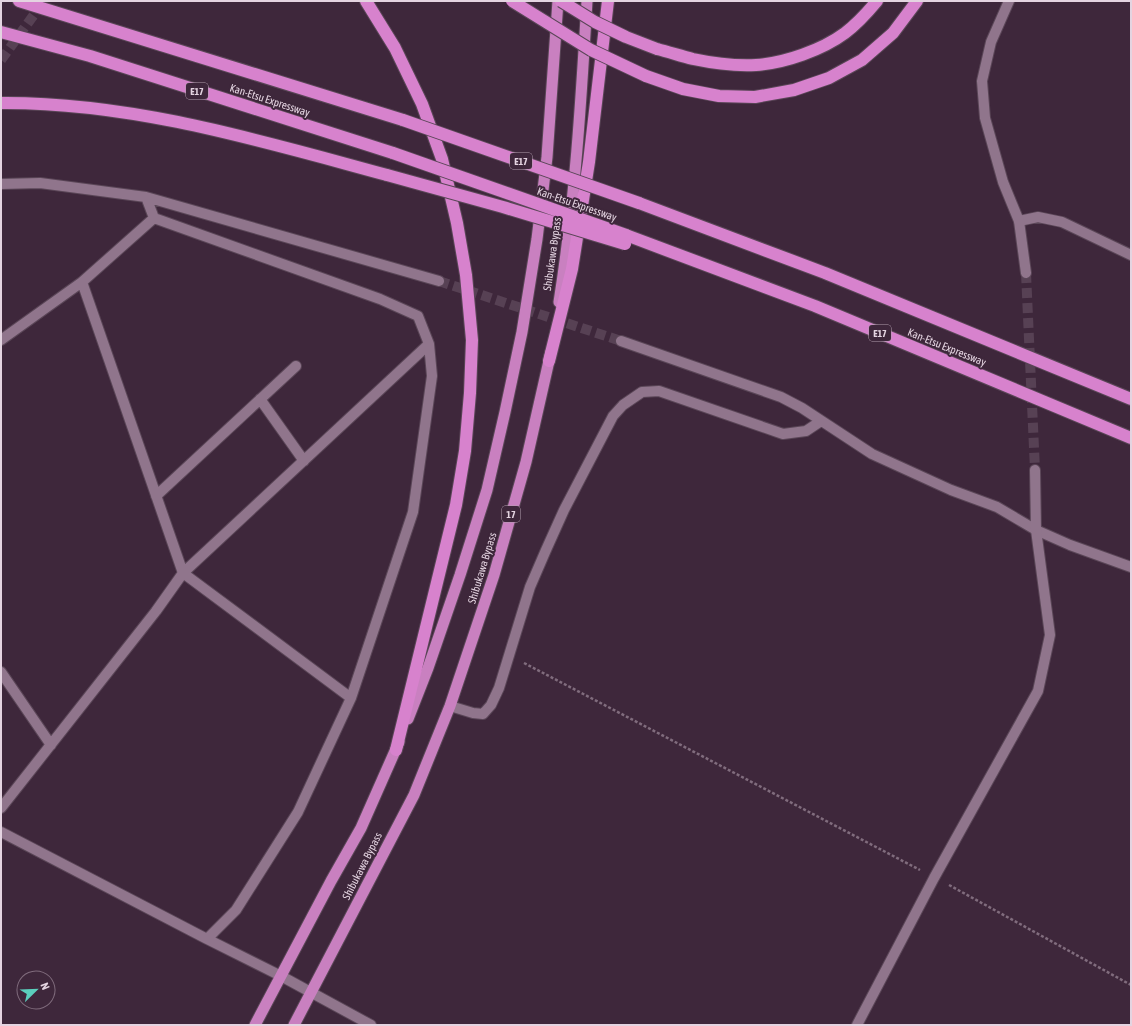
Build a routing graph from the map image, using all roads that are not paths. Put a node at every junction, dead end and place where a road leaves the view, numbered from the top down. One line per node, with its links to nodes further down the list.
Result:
1 (19, 1): 27 (highway, Kan-Etsu Expressway / E17, bridge)
2 (366, 1): 40 (highway)
3 (512, 1): 8 (highway, bridge)
4 (559, 1): 7 (highway, bridge); 40 (highway, Shibukawa Bypass)
5 (587, 1): 24 (highway, Shibukawa Bypass / 17)
6 (608, 1): 24 (highway)
7 (877, 1)
8 (917, 1)
9 (1009, 1): 15 (street)
10 (1, 32): 16 (highway, Kan-Etsu Expressway / E17, bridge)
11 (1, 103): 16 (highway, bridge)
12 (1, 184): 13 (street)
13 (146, 197): 14 (street); 19 (street)
14 (154, 218): 20 (street); 23 (street)
15 (1019, 221): 17 (street); 18 (street)
16 (626, 240): 29 (highway, Kan-Etsu Expressway / E17)
17 (1131, 255)
18 (1026, 273)
19 (439, 280)
20 (82, 282): 21 (street); 32 (street)
21 (1, 340)
22 (621, 341): 28 (street)
23 (429, 344): 30 (street); 37 (street)
24 (549, 361): 38 (highway, Shibukawa Bypass / 17)
25 (296, 366): 26 (street)
26 (260, 399): 30 (street); 32 (street)
27 (1131, 399)
28 (821, 421): 33 (street); 38 (street)
29 (1131, 438)
30 (304, 461): 35 (street)
31 (1035, 470): 33 (street)
32 (156, 496): 35 (street)
33 (1036, 530): 34 (street); 49 (street)
34 (1131, 567)
35 (183, 573): 37 (street); 39 (street)
36 (1, 672): 39 (street)
37 (351, 698): 43 (street)
38 (450, 706): 45 (highway, Shibukawa Bypass / 17)
39 (51, 745): 41 (street)
40 (396, 750): 44 (highway, Shibukawa Bypass)
41 (1, 808)
42 (1, 832): 43 (street)
43 (206, 939): 44 (street)
44 (281, 976): 45 (street); 46 (highway, Shibukawa Bypass)
45 (311, 993): 47 (highway, 17); 48 (street)
46 (255, 1025)
47 (294, 1025)
48 (371, 1025)
49 (857, 1025)

